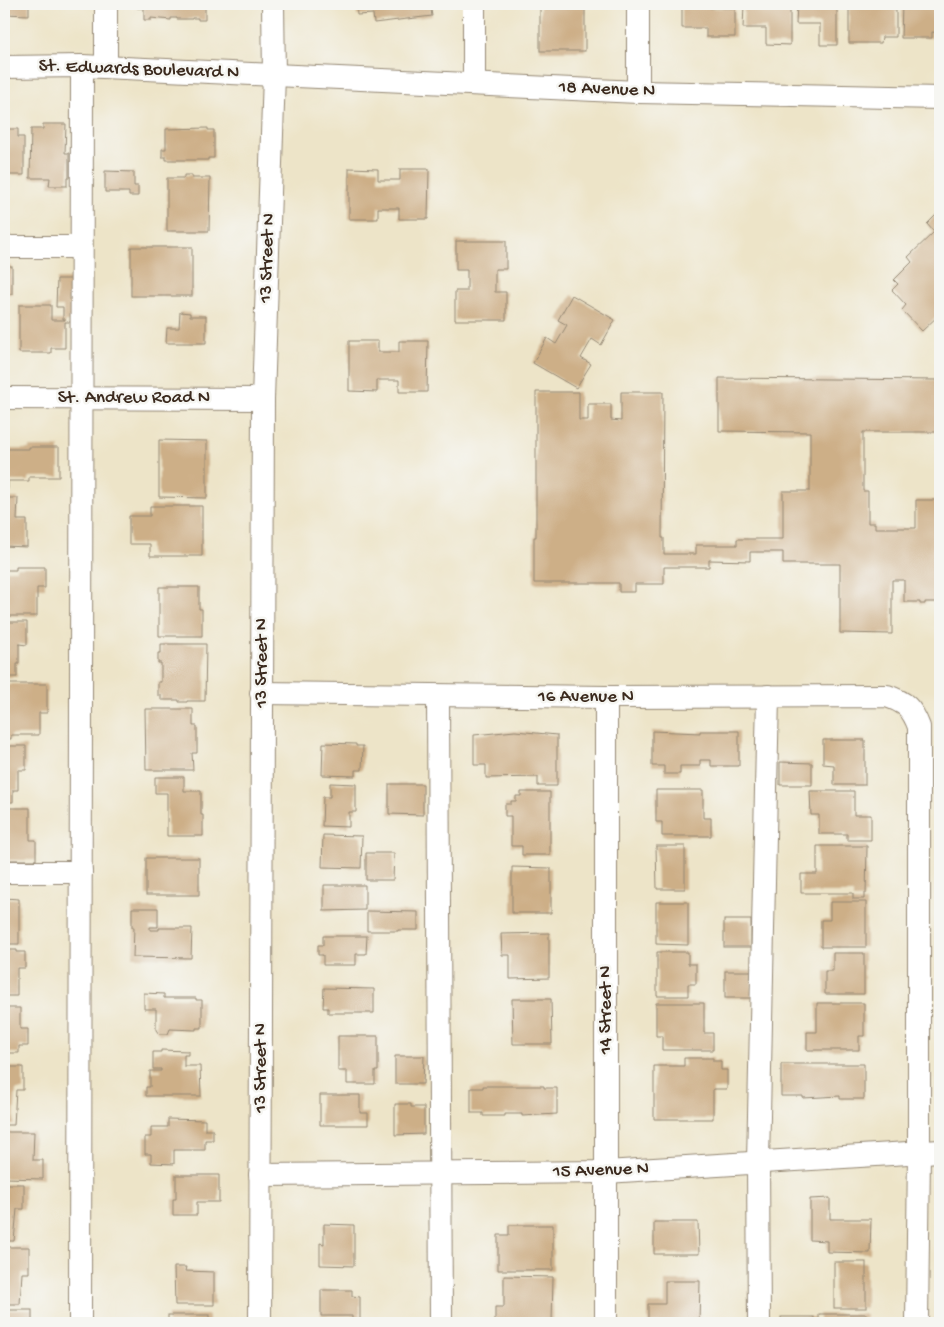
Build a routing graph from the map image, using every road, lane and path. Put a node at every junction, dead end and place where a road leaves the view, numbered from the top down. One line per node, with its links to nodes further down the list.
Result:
1 (106, 4): 7 (street)
2 (272, 4): 8 (street, 13 Street N)
3 (474, 4): 9 (street)
4 (638, 4): 10 (street)
5 (82, 66): 6 (street, St. Edwards Boulevard N); 7 (street, St. Edwards Boulevard N); 13 (street)
6 (4, 67)
7 (106, 67): 8 (street, St. Edwards Boulevard N)
8 (274, 74): 9 (street, 18 Avenue N); 16 (street, 13 Street N)
9 (474, 84): 10 (street, 18 Avenue N)
10 (638, 92): 11 (street, 18 Avenue N)
11 (940, 98)
12 (4, 247): 13 (street)
13 (81, 247): 15 (street)
14 (4, 398): 15 (street, St. Andrew Road N)
15 (81, 398): 16 (street, St. Andrew Road N); 22 (street)
16 (263, 399): 17 (street, 13 Street N)
17 (262, 693): 18 (street, 16 Avenue N); 27 (street, 13 Street N)
18 (438, 696): 20 (street, 16 Avenue N); 26 (street)
19 (768, 696): 20 (street, 16 Avenue N); 23 (street, 16 Avenue N); 24 (street)
20 (606, 697): 25 (street, 14 Street N)
21 (4, 872): 22 (street)
22 (80, 872): 28 (street)
23 (930, 1151): 24 (street, 15 Avenue N); 33 (street)
24 (758, 1162): 25 (street, 15 Avenue N); 32 (street)
25 (606, 1172): 26 (street, 15 Avenue N); 31 (street, 14 Street N)
26 (441, 1174): 27 (street, 15 Avenue N); 30 (street)
27 (260, 1175): 29 (street, 13 Street N)
28 (80, 1323)
29 (260, 1323)
30 (441, 1323)
31 (606, 1323)
32 (759, 1323)
33 (917, 1323)

